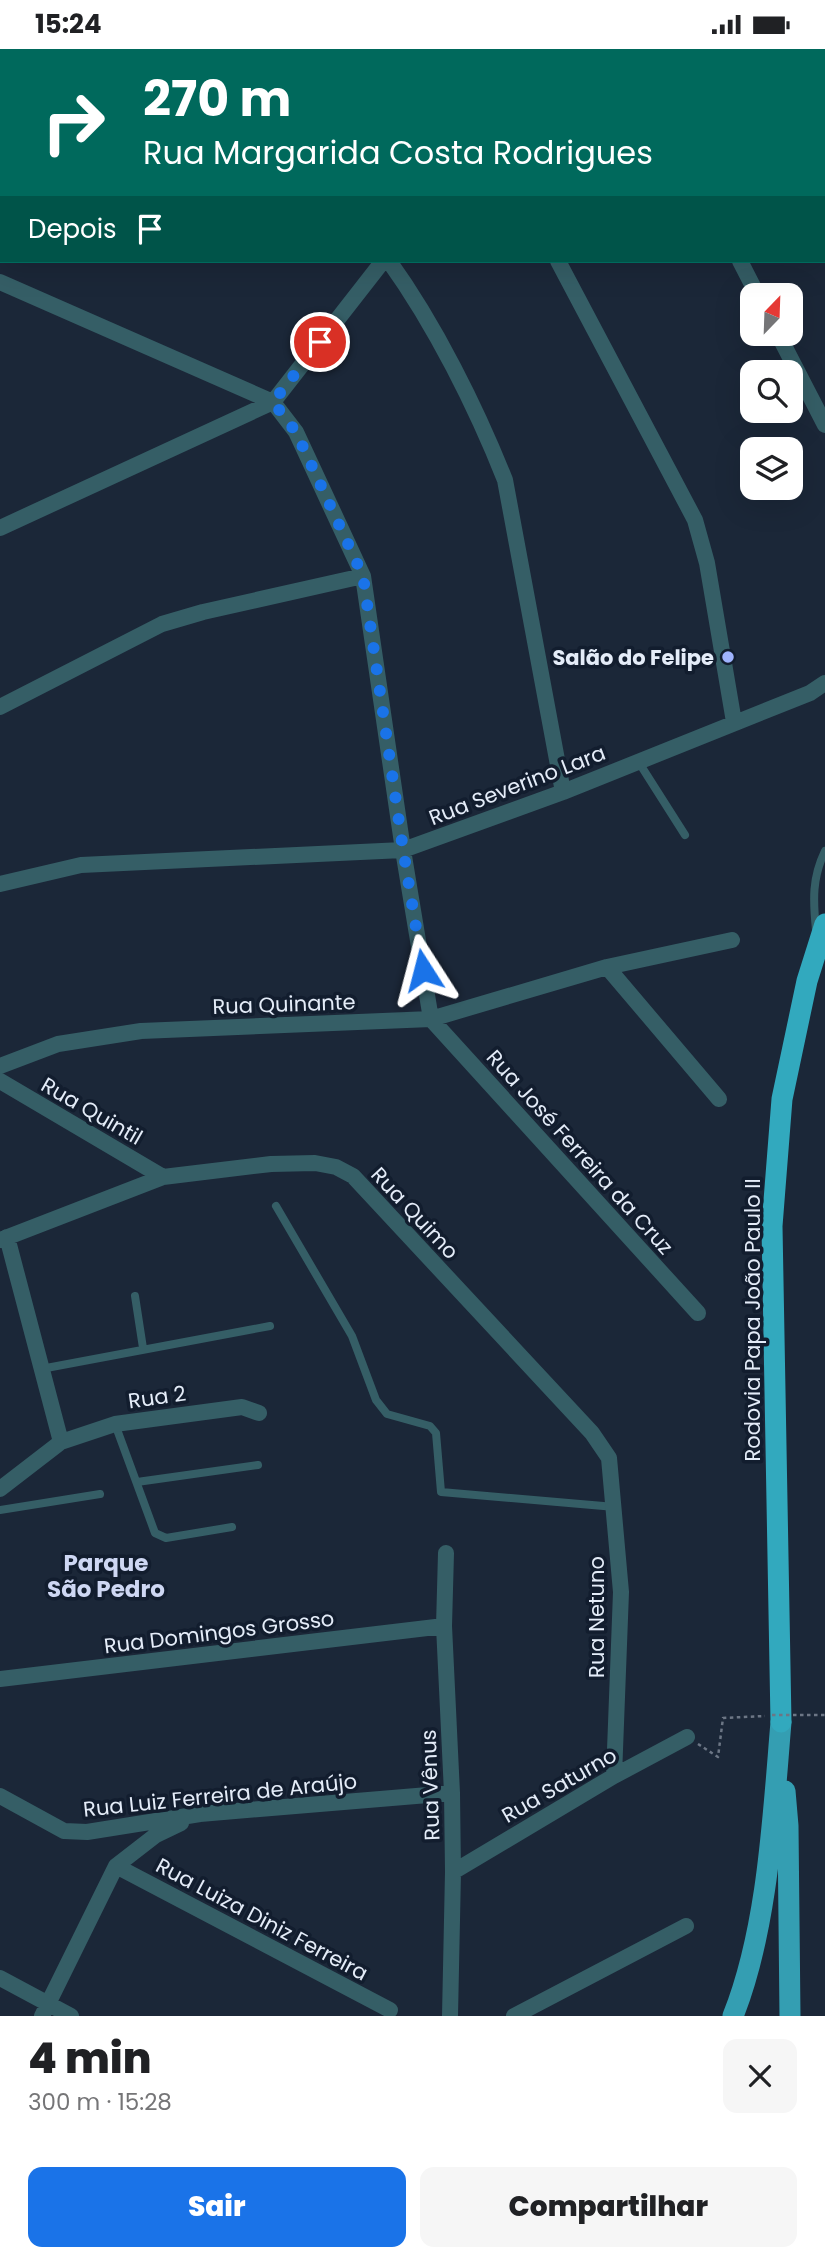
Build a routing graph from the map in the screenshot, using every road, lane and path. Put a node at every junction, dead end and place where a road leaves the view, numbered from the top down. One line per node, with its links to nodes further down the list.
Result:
1 (381, 263): 8 (street)
2 (390, 263): 16 (street)
3 (559, 263): 14 (street)
4 (741, 263): 6 (street)
5 (0, 282): 8 (street)
6 (751, 283)
7 (785, 347): 9 (street)
8 (273, 402): 10 (street); 11 (street)
9 (824, 417)
10 (0, 528)
11 (363, 576): 13 (street); 18 (street)
12 (825, 683): 14 (street, Rua Severino Lara)
13 (0, 707)
14 (734, 722): 15 (street, Rua Severino Lara)
15 (638, 761): 16 (street, Rua Severino Lara); 17 (lane)
16 (563, 792): 18 (street, Rua Severino Lara)
17 (685, 835)
18 (403, 849): 20 (street, Rua Severino Lara); 25 (street)
19 (825, 851): 23 (lane)
20 (0, 884)
21 (825, 923): 23 (highway, Rodovia Papa João Paulo II)
22 (732, 940): 24 (street, Rua Quinante)
23 (817, 947): 52 (highway, Rodovia Papa João Paulo II)
24 (607, 968): 25 (street, Rua Quinante); 28 (street)
25 (431, 1019): 26 (street, Rua Quinante); 33 (street, Rua José Ferreira da Cruz)
26 (0, 1066)
27 (0, 1081): 29 (street, Rua Quintil)
28 (719, 1099)
29 (163, 1177): 31 (street, Rua Quimo); 40 (street, Rua Quimo)
30 (276, 1206): 45 (lane)
31 (3, 1239): 36 (street)
32 (135, 1296): 35 (lane)
33 (698, 1313)
34 (271, 1326): 35 (lane)
35 (143, 1348): 36 (lane)
36 (41, 1369): 39 (street)
37 (260, 1413): 38 (street, Rua 2)
38 (115, 1424): 39 (street, Rua 2); 42 (lane)
39 (61, 1442): 43 (street, Rua 2)
40 (610, 1458): 45 (street, Rua Netuno)
41 (258, 1465): 42 (lane)
42 (137, 1482): 47 (lane)
43 (0, 1489)
44 (100, 1494): 46 (lane)
45 (615, 1507): 54 (street, Rua Netuno)
46 (0, 1510)
47 (232, 1527)
48 (446, 1553): 49 (street, Rua Vênus)
49 (444, 1626): 50 (street, Rua Domingos Grosso); 55 (street, Rua Vênus)
50 (0, 1679)
51 (825, 1714): 52 (path, bridge)
52 (772, 1718): 53 (path); 67 (highway); 68 (highway)
53 (687, 1737): 54 (street, Rua Saturno)
54 (614, 1776): 59 (street, Rua Saturno)
55 (452, 1793): 57 (street, Rua Luiz Ferreira de Araújo); 59 (street, Rua Vênus)
56 (0, 1796): 57 (street, Rua Luiz Ferreira de Araújo)
57 (200, 1814): 58 (street)
58 (116, 1866): 62 (street); 63 (street, Rua Luiza Diniz Ferreira)
59 (453, 1872): 65 (street, Rua Vênus)
60 (686, 1926): 66 (street)
61 (0, 1977): 62 (street)
62 (45, 2010): 64 (street)
63 (390, 2010)
64 (71, 2016)
65 (450, 2016)
66 (514, 2016)
67 (733, 2016)
68 (789, 2016)

